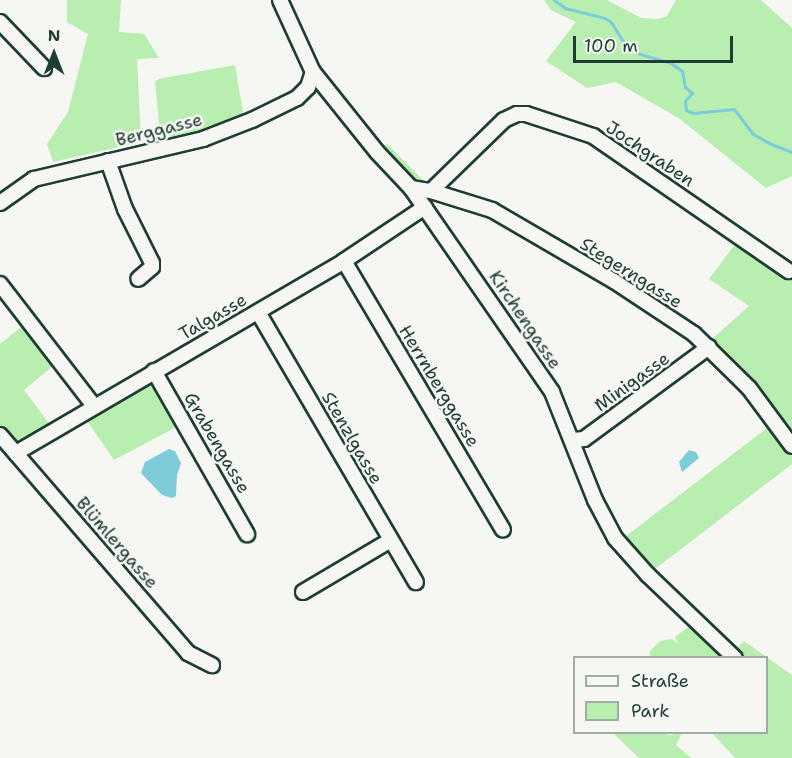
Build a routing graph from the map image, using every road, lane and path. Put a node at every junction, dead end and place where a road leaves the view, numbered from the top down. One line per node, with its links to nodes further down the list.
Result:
1 (280, 0): 4 (street, Kirchengasse)
2 (0, 22): 3 (street)
3 (44, 68)
4 (313, 72): 5 (street, Berggasse); 6 (street, Kirchengasse)
5 (108, 161): 8 (street, Berggasse); 12 (street)
6 (411, 188): 7 (street, Stegerngasse); 9 (street, Kirchengasse)
7 (431, 191): 11 (street, Jochgraben); 15 (street, Stegerngasse)
8 (0, 203)
9 (425, 207): 10 (street, Talgasse); 19 (street, Kirchengasse)
10 (344, 261): 14 (street, Talgasse); 22 (street, Herrnberggasse)
11 (789, 271)
12 (138, 279)
13 (0, 284): 17 (street)
14 (258, 312): 16 (street, Talgasse); 24 (street, Stenzlgasse)
15 (709, 347): 19 (street, Minigasse); 20 (street, Stegerngasse)
16 (154, 371): 17 (street, Talgasse); 23 (street, Grabengasse)
17 (93, 406): 21 (street, Talgasse)
18 (0, 435): 21 (street, Blümlergasse)
19 (573, 440): 27 (street, Kirchengasse)
20 (792, 446)
21 (16, 453): 28 (street, Blümlergasse)
22 (503, 530)
23 (247, 534)
24 (390, 540): 25 (street, Stenzlgasse); 26 (street)
25 (416, 582)
26 (303, 592)
27 (734, 656)
28 (212, 665)

